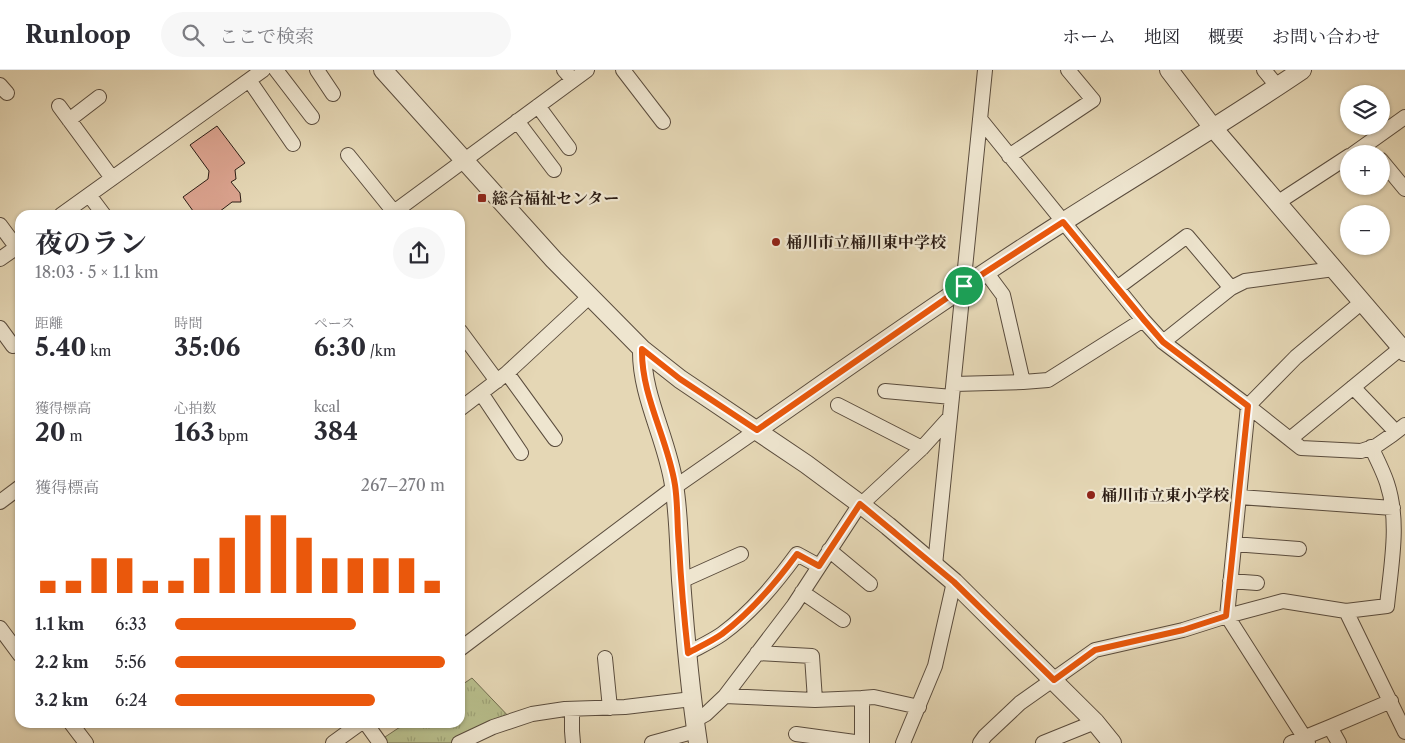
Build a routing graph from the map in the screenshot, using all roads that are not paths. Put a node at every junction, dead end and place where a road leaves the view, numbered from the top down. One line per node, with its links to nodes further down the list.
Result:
1 (263, 70): 13 (street)
2 (276, 70): 19 (street)
3 (317, 70): 15 (street)
4 (383, 70): 31 (street)
5 (587, 70): 12 (street)
6 (623, 70): 24 (street)
7 (985, 70): 20 (street)
8 (1068, 70): 30 (street)
9 (1169, 70): 25 (street)
10 (1264, 70): 14 (street)
11 (1302, 70): 14 (street)
12 (569, 75): 18 (street)
13 (249, 80): 26 (street); 35 (street)
14 (1278, 87): 25 (street)
15 (333, 94)
16 (99, 97): 21 (street)
17 (59, 106): 21 (street)
18 (538, 106): 23 (street); 28 (street)
19 (312, 117)
20 (980, 119): 30 (street); 50 (street)
21 (70, 120): 35 (street)
22 (1404, 120): 27 (street)
23 (517, 121): 31 (street); 33 (street)
24 (663, 122)
25 (1214, 129): 38 (street); 43 (street)
26 (293, 144)
27 (1376, 145)
28 (569, 148)
29 (348, 155): 41 (street)
30 (1009, 156): 43 (street)
31 (464, 160): 42 (street); 53 (street)
32 (1340, 162): 38 (street)
33 (554, 170)
34 (1390, 171): 36 (street)
35 (112, 178): 37 (street)
36 (1405, 189)
37 (89, 195): 39 (street); 40 (street)
38 (1277, 203): 48 (street)
39 (70, 210)
40 (100, 210)
41 (389, 210)
42 (397, 210)
43 (1063, 222): 49 (street); 51 (street)
44 (0, 225): 45 (street)
45 (15, 243)
46 (15, 250): 47 (street)
47 (0, 259)
48 (1334, 269): 52 (street); 54 (street)
49 (986, 272): 50 (street); 63 (street)
50 (964, 286): 66 (street); 73 (street)
51 (1117, 288): 52 (street); 55 (street)
52 (1232, 288): 58 (street)
53 (589, 297): 60 (street); 62 (street)
54 (1362, 302): 61 (street); 70 (street)
55 (1144, 320): 58 (street); 63 (street)
56 (0, 328): 59 (street)
57 (465, 336): 62 (street)
58 (1163, 342): 70 (street)
59 (13, 346)
60 (642, 349): 73 (street); 79 (street)
61 (1403, 350): 64 (street)
62 (502, 377): 67 (street); 74 (street)
63 (1023, 382): 66 (street)
64 (1353, 387): 72 (street); 75 (street)
65 (885, 391): 66 (street)
66 (953, 391): 71 (street)
67 (481, 393): 68 (street); 78 (street)
68 (465, 405)
69 (838, 405): 77 (street)
70 (1248, 406): 75 (street); 81 (street)
71 (950, 417): 77 (street); 89 (street)
72 (1401, 428): 76 (street)
73 (757, 430): 79 (street); 83 (street)
74 (555, 439)
75 (1290, 439): 76 (street)
76 (1372, 447): 84 (street)
77 (922, 448): 83 (street)
78 (521, 453)
79 (675, 487): 91 (street); 101 (street)
80 (15, 491): 82 (street)
81 (1239, 497): 84 (street); 85 (street)
82 (0, 502)
83 (860, 504): 87 (street); 89 (street)
84 (1393, 508): 97 (street)
85 (1234, 544): 86 (street); 92 (street)
86 (1299, 549)
87 (829, 550): 90 (street); 95 (street)
88 (740, 554): 91 (street)
89 (935, 565): 93 (street)
90 (819, 566): 96 (street); 103 (street)
91 (681, 581): 103 (street)
92 (1230, 581): 94 (street); 98 (street)
93 (954, 582): 106 (street); 112 (street)
94 (1257, 582)
95 (870, 584)
96 (802, 592): 99 (street); 104 (street)
97 (1346, 611): 98 (street); 111 (street)
98 (1226, 616): 106 (street); 124 (street)
99 (843, 620)
100 (0, 628): 102 (street)
101 (465, 645)
102 (15, 648)
103 (688, 653): 109 (street)
104 (757, 653): 107 (street); 110 (street)
105 (605, 658): 113 (street)
106 (1054, 680): 115 (street); 133 (street)
107 (725, 696): 110 (street); 120 (street)
108 (862, 698): 110 (street); 112 (street); 131 (street)
109 (692, 699): 113 (street); 120 (street)
110 (815, 700)
111 (1391, 701): 116 (street); 121 (street)
112 (919, 707): 132 (street)
113 (610, 708): 114 (street)
114 (572, 709): 128 (street); 129 (street)
115 (1095, 722): 123 (street); 135 (street)
116 (1330, 727): 124 (street); 137 (street)
117 (75, 728): 125 (street)
118 (355, 728): 126 (street)
119 (369, 728): 127 (street)
120 (696, 731): 130 (street)
121 (1405, 732)
122 (796, 734): 131 (street)
123 (1067, 738): 134 (street)
124 (1306, 740): 136 (street)
125 (86, 743)
126 (334, 743)
127 (380, 743)
128 (459, 743)
129 (573, 743)
130 (652, 743)
131 (862, 743)
132 (903, 743)
133 (980, 743)
134 (1043, 743)
135 (1112, 743)
136 (1290, 743)
137 (1339, 743)

